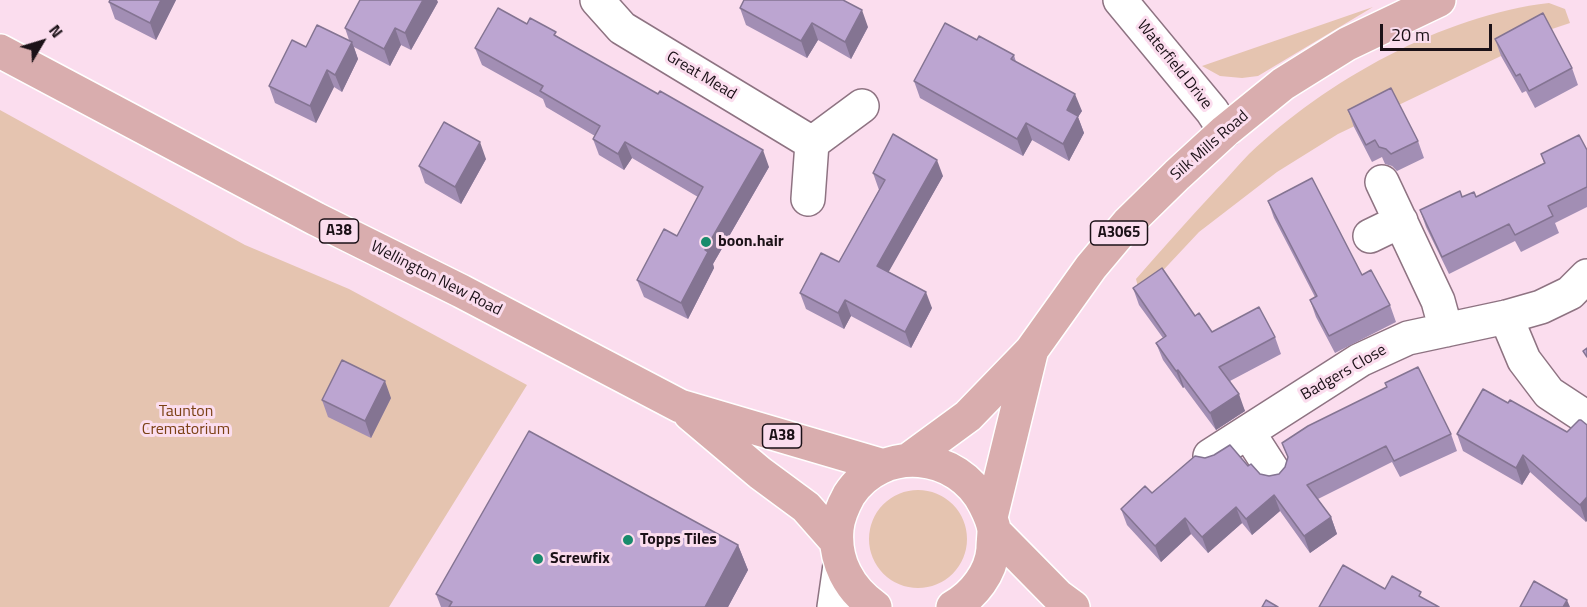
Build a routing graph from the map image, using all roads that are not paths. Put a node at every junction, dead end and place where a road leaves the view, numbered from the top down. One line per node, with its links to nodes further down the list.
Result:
1 (597, 0): 7 (street, Great Mead)
2 (1120, 0): 6 (street, Waterfield Drive)
3 (1439, 0): 6 (main road, Silk Mills Road / A3065)
4 (0, 51): 16 (main road, Wellington New Road / A38)
5 (862, 106): 7 (street)
6 (1225, 131): 15 (main road, Silk Mills Road / A3065)
7 (812, 143): 9 (street)
8 (1382, 182): 10 (street)
9 (808, 199)
10 (1401, 220): 11 (street); 14 (street)
11 (1370, 236)
12 (1587, 276): 13 (street, Badgers Close)
13 (1506, 317): 14 (street, Badgers Close); 17 (street)
14 (1446, 330): 18 (street, Badgers Close)
15 (1031, 351): 20 (main road, Silk Mills Road / A3065); 22 (main road, Silk Mills Road / A3065)
16 (680, 406): 20 (main road, Wellington New Road / A38); 23 (main road, Wellington New Road / A38)
17 (1587, 418)
18 (1248, 432): 19 (street, Badgers Close); 21 (street)
19 (1210, 456)
20 (896, 463): 22 (main road, A38); 23 (main road, Silk Mills Road)
21 (1275, 474)
22 (992, 524): 26 (main road, Silk Mills Road); 27 (main road, A38)
23 (838, 553): 24 (street); 25 (main road, A38)
24 (834, 607)
25 (875, 607)
26 (953, 607)
27 (1073, 607)

